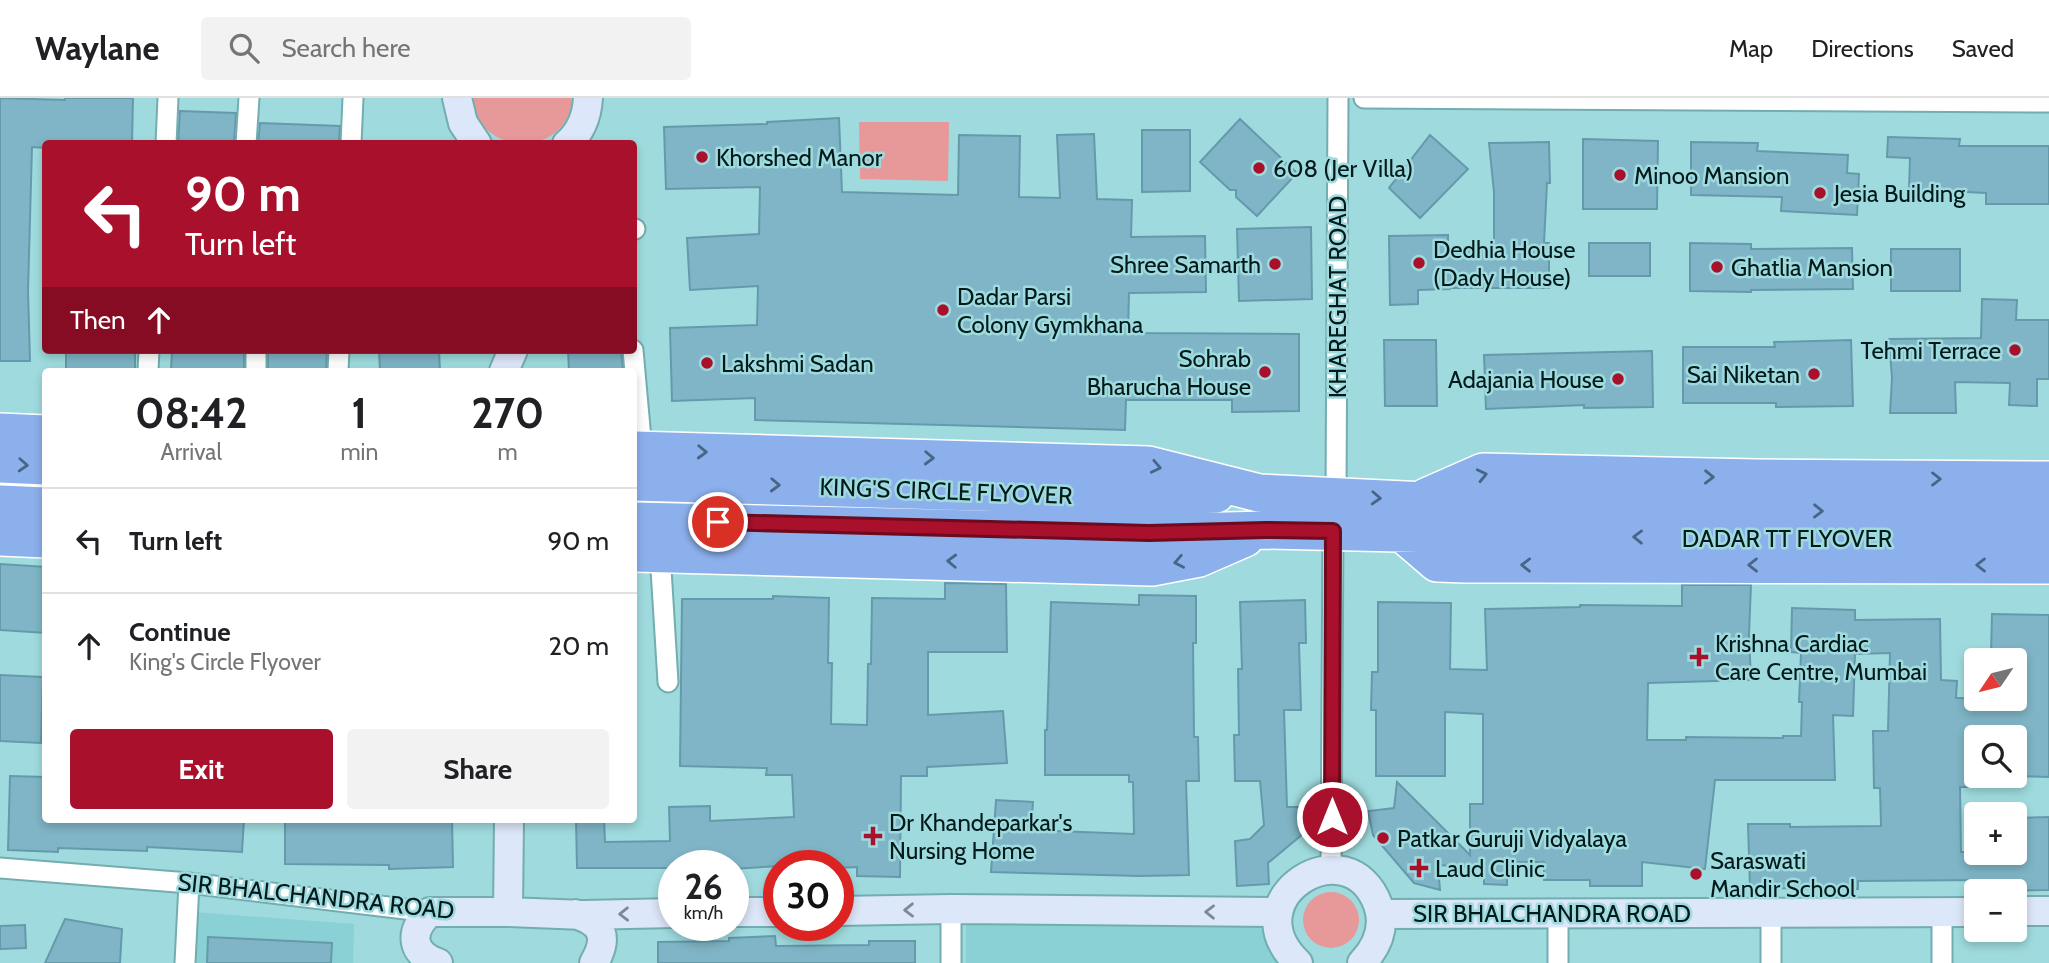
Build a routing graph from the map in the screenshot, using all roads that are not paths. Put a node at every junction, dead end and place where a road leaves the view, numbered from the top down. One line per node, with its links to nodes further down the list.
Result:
1 (168, 98): 10 (street)
2 (249, 98): 11 (street)
3 (261, 98): 12 (street)
4 (353, 98): 13 (street)
5 (457, 98): 14 (street)
6 (588, 98): 15 (street)
7 (1338, 98): 28 (street, KHAREGHAT ROAD)
8 (1364, 98): 9 (street)
9 (2049, 103)
10 (166, 140)
11 (246, 140)
12 (258, 140)
13 (351, 140)
14 (474, 140)
15 (570, 140)
16 (0, 432): 17 (highway)
17 (42, 434)
18 (637, 461): 23 (highway, one-way to 23)
19 (637, 461): 23 (highway, KING'S CIRCLE FLYOVER, one-way to 23)
20 (0, 464): 21 (highway, one-way to 21)
21 (42, 466)
22 (2049, 480): 24 (highway, one-way to 22)
23 (1259, 493): 28 (highway)
24 (1418, 500): 28 (highway, one-way to 24); 30 (highway)
25 (0, 504): 26 (highway)
26 (42, 506)
27 (2049, 509): 30 (highway, DADAR TT FLYOVER, one-way to 27)
28 (1334, 514): 31 (highway, KING'S CIRCLE FLYOVER); 32 (highway); 41 (street, KHAREGHAT ROAD)
29 (637, 521): 31 (highway, KING'S CIRCLE FLYOVER)
30 (1527, 521): 32 (highway); 34 (highway, DADAR TT FLYOVER, one-way to 30)
31 (1266, 530): 36 (highway, one-way to 36)
32 (1402, 533): 37 (highway, one-way to 32)
33 (0, 537): 35 (highway)
34 (2049, 537)
35 (42, 539)
36 (647, 553): 38 (street)
37 (2049, 565)
38 (667, 682)
39 (509, 823): 48 (street)
40 (0, 868): 42 (street, SIR BHALCHANDRA ROAD)
41 (1331, 869): 49 (street); 56 (street)
42 (189, 883): 47 (street, SIR BHALCHANDRA ROAD); 57 (street)
43 (951, 909): 44 (street, one-way to 44); 49 (street, one-way to 43); 60 (street)
44 (854, 911)
45 (2027, 911): 46 (street)
46 (2049, 911)
47 (430, 912): 48 (street, SIR BHALCHANDRA ROAD); 58 (street)
48 (508, 912): 55 (street, SIR BHALCHANDRA ROAD)
49 (1278, 912): 61 (street)
50 (1771, 912): 51 (street, SIR BHALCHANDRA ROAD); 54 (street, SIR BHALCHANDRA ROAD); 64 (street)
51 (1942, 912): 52 (street, SIR BHALCHANDRA ROAD); 65 (street)
52 (1964, 912)
53 (658, 913): 55 (street, SIR BHALCHANDRA ROAD, one-way to 55)
54 (1558, 913): 56 (street, SIR BHALCHANDRA ROAD); 63 (street)
55 (575, 914): 59 (street)
56 (1381, 914): 62 (street)
57 (185, 963)
58 (438, 963)
59 (594, 963)
60 (951, 963)
61 (1298, 963)
62 (1362, 963)
63 (1558, 963)
64 (1771, 963)
65 (1942, 963)

